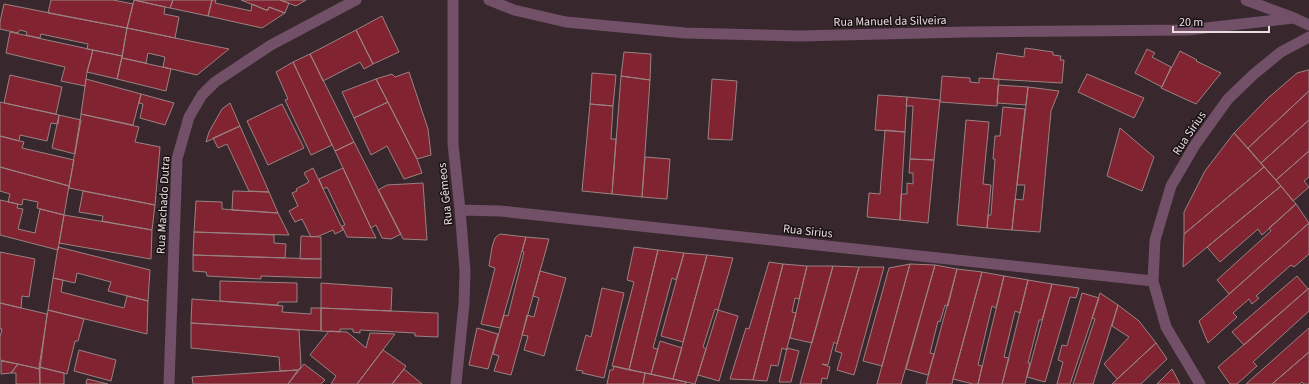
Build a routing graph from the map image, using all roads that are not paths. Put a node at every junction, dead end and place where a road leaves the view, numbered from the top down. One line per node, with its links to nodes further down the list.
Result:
1 (356, 0): 10 (street, Rua Machado Dutra)
2 (453, 0): 8 (street, Rua Gêmeos)
3 (489, 0): 5 (street, Rua Manuel da Silveira)
4 (1246, 0): 5 (street)
5 (1294, 18): 6 (street)
6 (1309, 25)
7 (1309, 37): 9 (street, Rua Sirius)
8 (460, 210): 9 (street, Rua Sirius); 11 (street, Rua Gêmeos)
9 (1153, 281): 12 (street, Rua Sirius)
10 (169, 384)
11 (456, 384)
12 (1200, 384)

